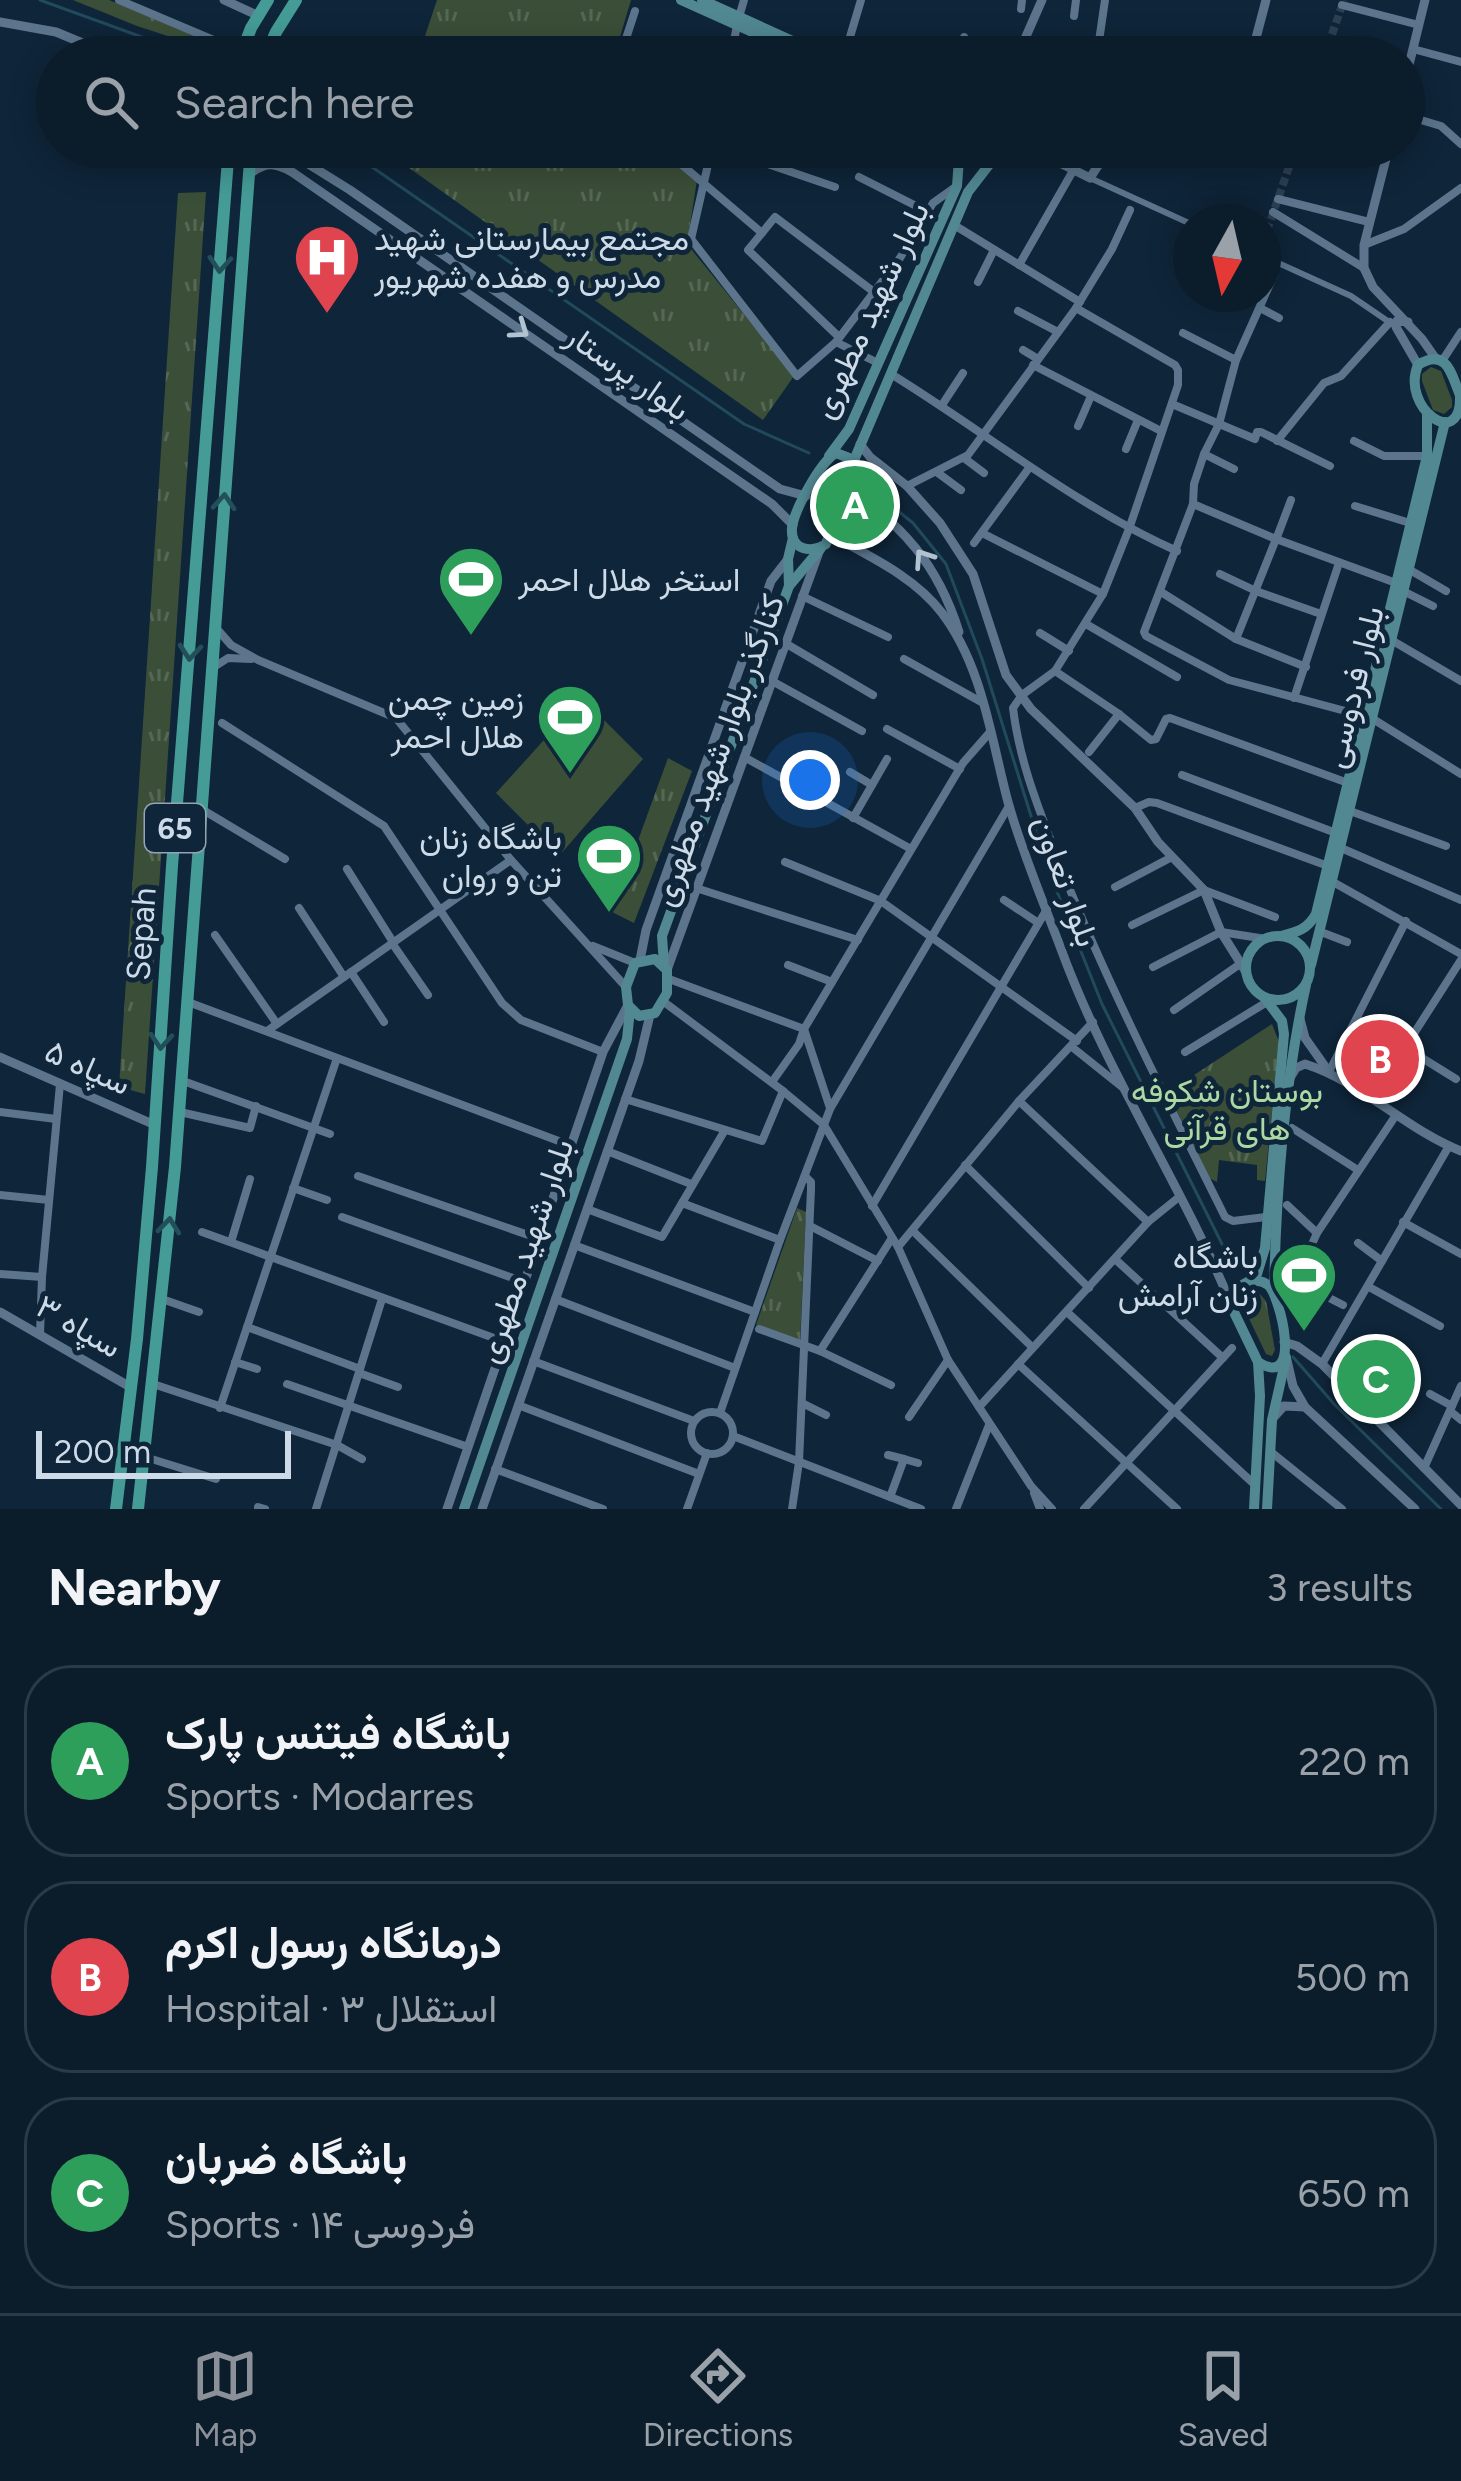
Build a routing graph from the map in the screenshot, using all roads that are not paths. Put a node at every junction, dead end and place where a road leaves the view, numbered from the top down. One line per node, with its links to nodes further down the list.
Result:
1 (119, 0): 24 (street)
2 (224, 0): 17 (street)
3 (268, 0): 17 (main road)
4 (296, 0): 26 (main road)
5 (681, 0): 20 (main road)
6 (701, 0): 20 (main road)
7 (744, 0): 20 (street)
8 (862, 0): 31 (street)
9 (1042, 0): 19 (street)
10 (1076, 0): 18 (street)
11 (1105, 0): 33 (street)
12 (1266, 0): 34 (street)
13 (1425, 0): 22 (street)
14 (1022, 4): 19 (street)
15 (1342, 5): 22 (street)
16 (635, 11): 27 (street)
17 (259, 16): 25 (main road)
18 (1074, 16)
19 (1034, 19): 32 (street)
20 (738, 21): 28 (street); 29 (main road); 30 (main road)
21 (0, 22): 23 (street)
22 (1419, 25): 35 (street)
23 (66, 36)
24 (200, 36)
25 (250, 36)
26 (274, 36)
27 (627, 36)
28 (735, 36)
29 (762, 36)
30 (776, 36)
31 (851, 36)
32 (1026, 36)
33 (1100, 36)
34 (1257, 36)
35 (1416, 36)
36 (1425, 52): 37 (street)
37 (1461, 62)
38 (1425, 121): 39 (street)
39 (1461, 144)
40 (227, 168): 276 (main road, Sepah / 65, one-way to 276)
41 (249, 168): 54 (main road, Sepah / 65)
42 (259, 168): 54 (street)
43 (282, 168): 75 (street, بلوار پرستار)
44 (312, 168): 71 (street, بلوار پرستار)
45 (686, 168): 57 (street)
46 (709, 168): 57 (street)
47 (778, 168): 58 (street)
48 (958, 168): 60 (main road)
49 (985, 168): 60 (main road)
50 (1070, 168): 53 (street)
51 (1096, 168): 56 (street)
52 (1383, 168): 66 (street)
53 (1074, 170): 56 (street); 73 (street)
54 (248, 175): 152 (main road, Sepah / 65, one-way to 54)
55 (859, 177): 63 (street)
56 (1090, 178): 64 (street)
57 (704, 183): 68 (street); 88 (street)
58 (835, 187)
59 (1461, 188): 69 (street)
60 (963, 189): 63 (street); 67 (main road, بلوار شهید مطهری); 94 (main road, بلوار شهید مطهری)
61 (1278, 199): 66 (street)
62 (1130, 210): 78 (street)
63 (930, 213): 77 (street)
64 (1173, 216)
65 (1281, 217): 74 (street)
66 (1370, 222): 69 (street)
67 (953, 226): 70 (street); 94 (main road, بلوار شهید مطهری)
68 (762, 233): 77 (street); 88 (street)
69 (1364, 245): 74 (street)
70 (994, 250): 73 (street); 76 (street)
71 (446, 257): 75 (street); 125 (street, بلوار پرستار)
72 (1281, 264): 84 (street)
73 (1019, 265): 78 (street)
74 (1364, 268): 83 (street)
75 (436, 272): 131 (street, بلوار پرستار, one-way to 131)
76 (978, 282)
77 (874, 292): 88 (street)
78 (1078, 305): 85 (street); 97 (street)
79 (1018, 311): 85 (street)
80 (1258, 312): 90 (street)
81 (1268, 312): 82 (street)
82 (1280, 318)
83 (1408, 322): 84 (street); 91 (street)
84 (1393, 325): 93 (street); 107 (street)
85 (1058, 332): 92 (street)
86 (1461, 332): 91 (street)
87 (1184, 333): 90 (street)
88 (837, 340): 94 (street)
89 (1023, 350): 92 (street)
90 (1235, 360): 103 (street)
91 (1439, 360): 93 (main road); 99 (main road)
92 (1036, 362): 96 (street); 106 (street)
93 (1418, 365): 100 (main road)
94 (885, 368): 98 (street); 109 (main road, بلوار شهید مطهری); 112 (main road, بلوار شهید مطهری)
95 (963, 373): 98 (street)
96 (1091, 396): 101 (street); 104 (street)
97 (1173, 403): 103 (street); 105 (street)
98 (942, 405): 106 (street)
99 (1460, 405): 102 (main road)
100 (1427, 415): 102 (main road); 113 (main road, بلوار فردوسی)
101 (1138, 420): 105 (street); 110 (street)
102 (1445, 422): 140 (main road, بلوار فردوسی)
103 (1219, 424): 107 (street); 111 (street)
104 (1078, 426)
105 (1161, 431): 130 (street)
106 (984, 436): 114 (street); 117 (street)
107 (1277, 441): 115 (street)
108 (1354, 442): 113 (street)
109 (860, 444): 116 (main road, بلوار شهید مطهری); 119 (street)
110 (1126, 449)
111 (1204, 454): 118 (street); 127 (street)
112 (829, 455): 116 (main road); 125 (main road, بلوار شهید مطهری)
113 (1427, 456): 129 (main road, بلوار فردوسی)
114 (964, 458): 120 (street); 121 (street)
115 (1330, 466)
116 (852, 468): 119 (street); 123 (main road, بلوار شهید مطهری)
117 (1029, 468): 130 (street); 132 (street)
118 (1234, 469)
119 (889, 471): 122 (street)
120 (938, 473): 122 (street); 124 (street)
121 (984, 473)
122 (907, 486): 169 (street)
123 (846, 487): 133 (main road, بلوار شهید مطهری); 159 (street, one-way to 123)
124 (961, 490)
125 (806, 496): 131 (main road, بلوار شهید مطهری)
126 (1291, 500): 134 (street)
127 (1193, 503): 134 (street); 137 (street)
128 (1355, 506): 129 (street)
129 (1410, 523): 143 (main road, بلوار فردوسی)
130 (1129, 529): 137 (street); 147 (street)
131 (793, 531): 136 (main road); 138 (main road)
132 (982, 533): 135 (street); 147 (street)
133 (831, 535): 136 (main road); 159 (street, بلوار تعاون)
134 (1276, 538): 139 (street); 144 (street)
135 (974, 544)
136 (820, 548): 142 (main road); 148 (street, کنارگذر بلوار شهید مطهری)
137 (1177, 551): 146 (street)
138 (788, 559): 142 (main road); 228 (street, کنارگذر بلوار شهید مطهری)
139 (1339, 563): 143 (street); 150 (street)
140 (1410, 570): 143 (main road, بلوار فردوسی); 145 (street)
141 (1220, 574): 144 (street)
142 (789, 586): 219 (main road)
143 (1400, 588): 149 (street); 156 (main road, بلوار فردوسی); 173 (main road, بلوار فردوسی)
144 (1256, 591): 150 (street); 155 (street)
145 (1446, 591)
146 (1161, 592): 155 (street); 170 (street)
147 (1103, 594): 151 (street)
148 (802, 596): 154 (street); 157 (street, کنارگذر بلوار شهید مطهری)
149 (1432, 606)
150 (1321, 614): 162 (street)
151 (1086, 624): 158 (street); 165 (street)
152 (215, 626): 161 (street); 163 (main road, Sepah / 65)
153 (1040, 633): 158 (street)
154 (888, 637)
155 (1236, 639): 162 (street)
156 (1393, 640): 167 (street); 173 (main road, بلوار فردوسی)
157 (785, 643): 166 (street, کنارگذر بلوار شهید مطهری); 168 (street)
158 (1070, 651): 164 (street)
159 (965, 654): 171 (street, بلوار تعاون)
160 (904, 659): 171 (street)
161 (258, 660): 163 (street); 198 (street)
162 (1306, 667): 170 (street)
163 (212, 669): 189 (main road, Sepah / 65)
164 (1055, 671): 169 (street); 172 (street)
165 (1177, 676)
166 (772, 681): 176 (street); 179 (street, کنارگذر بلوار شهید مطهری)
167 (1461, 681)
168 (873, 695)
169 (1022, 695): 188 (street); 302 (street)
170 (1294, 699): 173 (street)
171 (982, 703): 177 (street, بلوار تعاون)
172 (1119, 714): 178 (street); 185 (street)
173 (1368, 718): 183 (street); 185 (main road, بلوار فردوسی); 190 (main road, بلوار فردوسی)
174 (222, 723): 211 (street)
175 (887, 729): 181 (street)
176 (862, 730)
177 (991, 731): 181 (street); 187 (street, بلوار تعاون)
178 (1089, 752)
179 (742, 756): 191 (street); 204 (street, کنارگذر بلوار شهید مطهری)
180 (887, 759): 186 (street)
181 (960, 769): 195 (street)
182 (850, 772): 186 (street)
183 (1461, 774)
184 (1182, 775): 192 (street)
185 (1348, 783): 192 (main road, بلوار فردوسی)
186 (872, 785): 191 (street)
187 (1009, 806): 210 (street, بلوار تعاون); 221 (street)
188 (1135, 808): 196 (street); 200 (street)
189 (201, 809): 197 (street); 241 (main road, Sepah / 65)
190 (1351, 811): 193 (street); 194 (main road, بلوار فردوسی)
191 (853, 818): 195 (street)
192 (1336, 833): 200 (main road, بلوار فردوسی)
193 (1446, 846)
194 (1341, 848): 202 (main road, بلوار فردوسی); 207 (street)
195 (911, 849): 208 (street)
196 (1174, 857): 203 (street); 205 (street)
197 (285, 859)
198 (511, 860): 211 (street); 226 (street)
199 (785, 862): 208 (street)
200 (1328, 866): 220 (main road, بلوار فردوسی)
201 (347, 869): 225 (street)
202 (1333, 882): 213 (street); 217 (main road, بلوار فردوسی)
203 (1115, 887)
204 (696, 888): 223 (street); 233 (street, کنارگذر بلوار شهید مطهری)
205 (1204, 890): 212 (street); 215 (street); 216 (street)
206 (1004, 900): 214 (street)
207 (1461, 900)
208 (883, 903): 221 (street); 223 (street)
209 (299, 908): 234 (street)
210 (1047, 908): 214 (street); 248 (street, بلوار تعاون)
211 (440, 909): 225 (street); 255 (street)
212 (1275, 917)
213 (1406, 921): 227 (street); 259 (street)
214 (1036, 922): 237 (street)
215 (1132, 925)
216 (1221, 932): 222 (street); 231 (street); 232 (street)
217 (1321, 932): 224 (street); 230 (main road, بلوار فردوسی)
218 (215, 935): 249 (street)
219 (662, 936): 228 (main road); 233 (main road)
220 (1281, 936): 222 (main road); 230 (main road)
221 (931, 938): 237 (street); 271 (street)
222 (1265, 939): 232 (main road)
223 (857, 940): 235 (street)
224 (1348, 942)
225 (392, 943): 234 (street); 239 (street)
226 (591, 946): 228 (street); 238 (street)
227 (1461, 957): 254 (street)
228 (640, 961): 233 (main road); 238 (main road)
229 (788, 965): 235 (street)
230 (1310, 965): 236 (main road)
231 (1153, 967)
232 (1243, 968): 240 (main road); 244 (street)
233 (666, 971): 242 (main road); 250 (street)
234 (348, 974): 247 (street); 249 (street)
235 (832, 982): 250 (street)
236 (1306, 985): 240 (main road); 246 (main road)
237 (999, 986): 253 (street); 299 (street)
238 (626, 987): 243 (main road)
239 (428, 995)
240 (1266, 1000): 256 (street); 302 (main road)
241 (187, 1002): 251 (street); 262 (main road, Sepah / 65)
242 (664, 1002): 245 (main road); 263 (street)
243 (629, 1008): 245 (main road); 252 (main road, بلوار شهید مطهری); 255 (street)
244 (1174, 1010)
245 (648, 1016): 252 (main road); 267 (street)
246 (1299, 1016): 259 (street); 260 (main road)
247 (384, 1022)
248 (1094, 1022): 253 (street); 266 (street, بلوار تعاون)
249 (277, 1024): 251 (street)
250 (804, 1030): 263 (street); 271 (street)
251 (266, 1032): 257 (street)
252 (627, 1040): 408 (main road, بلوار شهید مطهری)
253 (1074, 1044): 266 (street); 269 (street)
254 (1406, 1048): 261 (street); 268 (street)
255 (603, 1052): 282 (street)
256 (1185, 1052)
257 (338, 1058): 278 (street); 282 (street)
258 (0, 1059): 264 (street, سپاه ۵)
259 (1329, 1072): 260 (street); 268 (street)
260 (1290, 1078): 329 (main road)
261 (1456, 1079)
262 (182, 1081): 270 (street); 273 (main road, Sepah / 65)
263 (772, 1082): 265 (street)
264 (60, 1084): 275 (street); 276 (street, سپاه ۵)
265 (783, 1090): 277 (street); 280 (street)
266 (1128, 1092): 294 (street, بلوار تعاون)
267 (626, 1099): 280 (street); 284 (street)
268 (1372, 1099): 274 (street)
269 (1019, 1101): 286 (street); 303 (street)
270 (256, 1106): 273 (street); 278 (street)
271 (830, 1109): 277 (street)
272 (0, 1112): 275 (street)
273 (179, 1112): 332 (main road, Sepah / 65, one-way to 273)
274 (1396, 1115): 283 (street); 287 (street)
275 (56, 1120): 295 (street)
276 (155, 1125): 365 (main road, Sepah / 65)
277 (824, 1125): 289 (street); 299 (street)
278 (314, 1128): 281 (street); 292 (street)
279 (1292, 1128): 287 (street)
280 (725, 1130): 291 (street)
281 (330, 1134)
282 (572, 1146): 310 (street)
283 (1449, 1147): 285 (street); 304 (street)
284 (607, 1151): 291 (street); 300 (street)
285 (1461, 1151)
286 (965, 1165): 306 (street); 328 (street)
287 (1358, 1170): 308 (street)
288 (358, 1176): 310 (street)
289 (805, 1176): 305 (street); 311 (street)
290 (250, 1179): 312 (street)
291 (692, 1184): 297 (street)
292 (293, 1188): 296 (street); 317 (street)
293 (0, 1195): 295 (street)
294 (1179, 1197): 303 (street); 325 (street, بلوار تعاون)
295 (49, 1200): 322 (street)
296 (327, 1200)
297 (682, 1202): 300 (street); 311 (street)
298 (1287, 1205): 308 (street)
299 (872, 1208): 309 (street)
300 (587, 1209): 314 (street)
301 (342, 1217): 324 (street)
302 (1266, 1217): 326 (main road)
303 (1148, 1222): 318 (street)
304 (1403, 1222): 316 (street); 320 (street)
305 (809, 1226): 319 (street); 346 (street)
306 (913, 1231): 315 (street); 347 (street)
307 (202, 1232): 312 (street)
308 (1317, 1234): 323 (street)
309 (892, 1238): 315 (street); 319 (street)
310 (541, 1239): 324 (street)
311 (780, 1240): 338 (street)
312 (231, 1242): 317 (street)
313 (1358, 1244): 320 (street)
314 (574, 1245): 333 (street); 338 (street)
315 (898, 1247): 352 (street)
316 (1461, 1254)
317 (270, 1257): 331 (street); 341 (street)
318 (1115, 1258): 328 (street); 351 (street)
319 (878, 1261): 349 (street)
320 (1382, 1261): 327 (street)
321 (0, 1274): 322 (street)
322 (42, 1277): 343 (street)
323 (1296, 1280): 330 (street); 334 (street)
324 (526, 1282): 344 (street)
325 (1222, 1282): 326 (street); 335 (street, بلوار تعاون)
326 (1246, 1282): 329 (main road); 335 (main road)
327 (1369, 1287): 340 (street); 357 (street)
328 (1090, 1288): 339 (street)
329 (1274, 1292): 345 (main road)
330 (1289, 1296)
331 (382, 1298): 344 (street); 360 (street)
332 (162, 1299): 337 (street); 366 (main road, Sepah / 65)
333 (555, 1299): 353 (street); 358 (street)
334 (1343, 1305)
335 (1232, 1308): 355 (main road)
336 (0, 1312): 343 (street, سپاه ۳)
337 (199, 1312)
338 (755, 1312): 358 (street)
339 (1067, 1312): 347 (street); 375 (street)
340 (1440, 1326)
341 (247, 1327): 354 (street); 360 (street)
342 (759, 1330): 346 (street)
343 (40, 1335): 365 (street, سپاه ۳)
344 (505, 1342): 385 (street)
345 (1284, 1342): 350 (main road); 357 (street)
346 (803, 1345): 349 (street); 368 (street)
347 (1032, 1347): 356 (street)
348 (1232, 1348): 351 (street)
349 (820, 1352): 362 (street)
350 (1286, 1356): 355 (main road); 372 (street); 380 (main road)
351 (1223, 1358): 375 (street)
352 (948, 1360): 371 (street); 378 (street)
353 (533, 1361): 369 (street); 379 (street)
354 (235, 1362): 359 (street); 373 (street)
355 (1258, 1362): 399 (main road)
356 (1018, 1364): 371 (street); 394 (street)
357 (1322, 1364): 395 (street)
358 (735, 1367): 376 (street)
359 (256, 1369)
360 (359, 1371): 364 (street); 370 (street)
361 (287, 1384): 370 (street)
362 (891, 1385)
363 (1461, 1386): 374 (street)
364 (398, 1387)
365 (131, 1388): 366 (main road); 404 (main road, Sepah / 65)
366 (153, 1388): 373 (street); 389 (main road, Sepah / 65)
367 (1430, 1394): 374 (street)
368 (802, 1403): 377 (street); 392 (street)
369 (518, 1405): 396 (street); 397 (street)
370 (349, 1406): 384 (street); 385 (street)
371 (980, 1407): 382 (street)
372 (1305, 1407): 380 (street); 421 (street)
373 (220, 1408): 384 (street)
374 (1451, 1409): 381 (street); 395 (street)
375 (1174, 1412): 394 (street); 399 (street)
376 (720, 1413): 379 (street); 383 (street)
377 (826, 1414)
378 (909, 1417)
379 (694, 1420): 387 (street)
380 (1272, 1420): 386 (main road)
381 (1461, 1420)
382 (989, 1424): 400 (street); 414 (street)
383 (733, 1436): 387 (street); 392 (street)
384 (337, 1445): 390 (street); 406 (street)
385 (468, 1447): 407 (street)
386 (1270, 1451): 419 (main road); 420 (street)
387 (706, 1454): 397 (street)
388 (888, 1455): 391 (street)
389 (145, 1457): 398 (street); 405 (main road, Sepah / 65)
390 (362, 1459)
391 (904, 1459): 393 (street); 401 (street)
392 (799, 1462): 401 (street); 412 (street)
393 (918, 1463)
394 (1126, 1463): 403 (street); 417 (street)
395 (1424, 1468): 402 (street)
396 (495, 1469): 409 (street); 410 (street)
397 (699, 1474): 411 (street)
398 (216, 1479)
399 (1255, 1485): 418 (main road)
400 (1031, 1486): 415 (street); 416 (street)
401 (890, 1497): 413 (street)
402 (1461, 1505)
403 (1087, 1508)
404 (116, 1509)
405 (139, 1509)
406 (316, 1509)
407 (447, 1509)
408 (464, 1509)
409 (482, 1509)
410 (603, 1509)
411 (687, 1509)
412 (792, 1509)
413 (921, 1509)
414 (956, 1509)
415 (1040, 1509)
416 (1052, 1509)
417 (1177, 1509)
418 (1254, 1509)
419 (1267, 1509)
420 (1342, 1509)
421 (1415, 1509)

